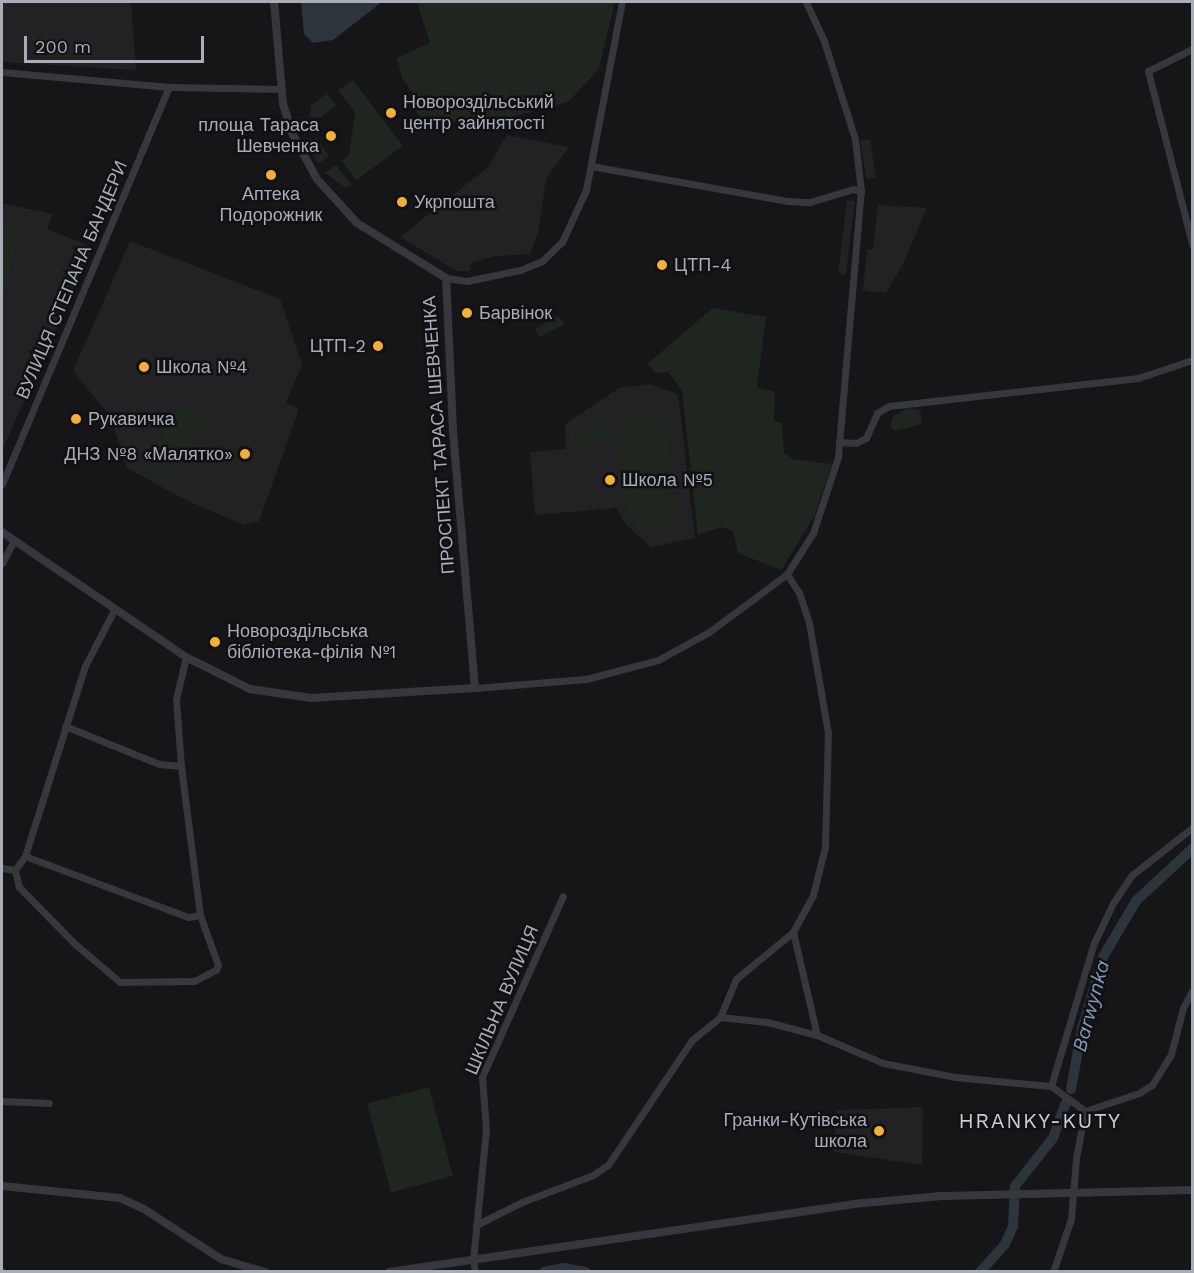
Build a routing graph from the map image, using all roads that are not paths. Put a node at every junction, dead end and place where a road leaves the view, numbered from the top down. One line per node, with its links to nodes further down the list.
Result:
1 (274, 2): 7 (street, ПРОСПЕКТ ТАРАСА ШЕВЧЕНКА)
2 (622, 2): 8 (street)
3 (806, 2): 9 (street)
4 (1192, 49): 10 (street)
5 (2, 72): 6 (street)
6 (169, 87): 7 (street); 15 (street, ВУЛИЦЯ СТЕПАНА БАНДЕРИ)
7 (280, 89): 12 (street, ПРОСПЕКТ ТАРАСА ШЕВЧЕНКА)
8 (591, 166): 9 (street); 12 (street)
9 (861, 191): 14 (street)
10 (1189, 212): 11 (street)
11 (1192, 244)
12 (446, 278): 22 (street, ПРОСПЕКТ ТАРАСА ШЕВЧЕНКА)
13 (1192, 360): 14 (street)
14 (839, 442): 19 (street)
15 (2, 484)
16 (2, 532): 17 (street)
17 (13, 542): 18 (street); 20 (street)
18 (2, 563)
19 (787, 574): 22 (street); 31 (street)
20 (113, 612): 21 (street); 23 (street)
21 (186, 657): 22 (street); 24 (street)
22 (475, 688)
23 (65, 726): 24 (street); 26 (street)
24 (181, 766): 30 (street)
25 (1192, 828): 35 (street)
26 (25, 856): 28 (street); 30 (street)
27 (2, 868): 28 (street)
28 (15, 870): 30 (street)
29 (563, 896): 42 (street, ШКІЛЬНА ВУЛИЦЯ)
30 (200, 915)
31 (793, 932): 33 (street); 34 (street)
32 (1192, 992): 38 (street)
33 (720, 1017): 34 (street); 42 (street)
34 (817, 1035): 35 (street)
35 (1051, 1086): 38 (street)
36 (2, 1101): 37 (street)
37 (49, 1102)
38 (1085, 1111): 41 (street)
39 (2, 1186): 44 (street)
40 (1192, 1190): 41 (street)
41 (1074, 1193): 43 (street); 47 (street)
42 (476, 1225): 43 (street, ШКІЛЬНА ВУЛИЦЯ)
43 (473, 1260): 45 (street); 46 (street, ШКІЛЬНА ВУЛИЦЯ)
44 (265, 1272)
45 (389, 1272)
46 (476, 1272)
47 (1053, 1272)

